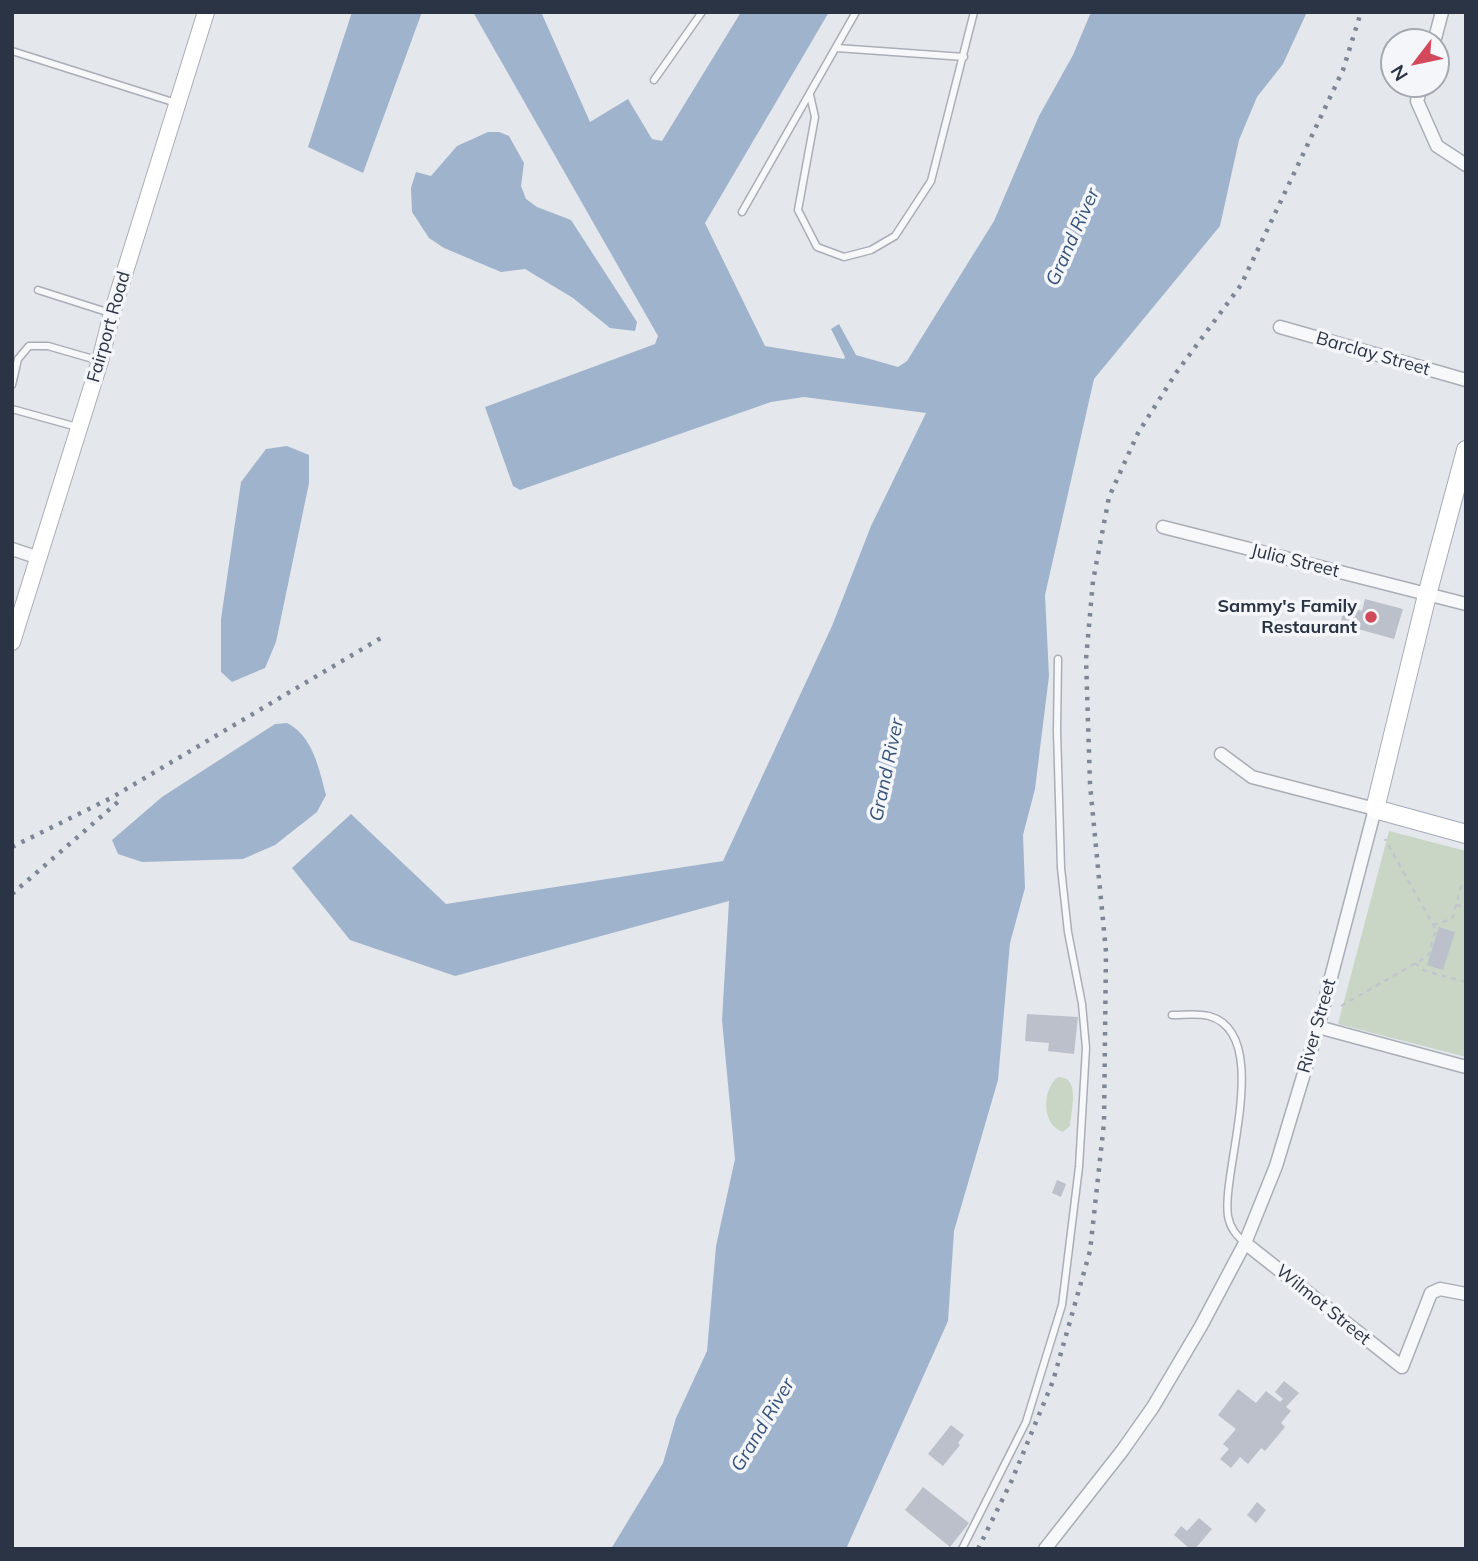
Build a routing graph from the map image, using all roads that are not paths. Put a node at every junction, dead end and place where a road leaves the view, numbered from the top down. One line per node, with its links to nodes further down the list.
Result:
1 (206, 12): 11 (street, Fairport Road)
2 (702, 12): 8 (lane)
3 (856, 12): 5 (lane)
4 (974, 12): 7 (lane)
5 (838, 48): 7 (lane); 9 (lane)
6 (12, 51): 11 (lane)
7 (964, 57): 9 (lane)
8 (654, 80)
9 (810, 95): 13 (lane)
10 (1418, 98): 12 (street)
11 (178, 104): 15 (street, Fairport Road)
12 (1466, 165)
13 (742, 212)
14 (38, 290): 15 (lane)
15 (112, 313): 17 (street, Fairport Road)
16 (1280, 327): 18 (street, Barclay Street)
17 (100, 361): 19 (lane); 21 (street, Fairport Road)
18 (1466, 380)
19 (12, 385)
20 (12, 409): 21 (lane)
21 (79, 428): 25 (street, Fairport Road)
22 (1466, 450): 26 (main road, River Street)
23 (1163, 527): 26 (street, Julia Street)
24 (12, 549): 25 (street)
25 (39, 558): 28 (street, Fairport Road)
26 (1427, 595): 27 (street, Julia Street); 31 (main road, River Street)
27 (1466, 604)
28 (12, 642)
29 (1058, 659): 38 (lane)
30 (1221, 754): 31 (street)
31 (1375, 809): 32 (main road); 34 (street, River Street)
32 (1466, 834)
33 (1172, 1015): 36 (lane)
34 (1318, 1027): 35 (street); 36 (street, River Street)
35 (1466, 1067)
36 (1245, 1243): 37 (street, Wilmot Street); 39 (street, River Street)
37 (1466, 1294)
38 (962, 1549)
39 (1045, 1549)

